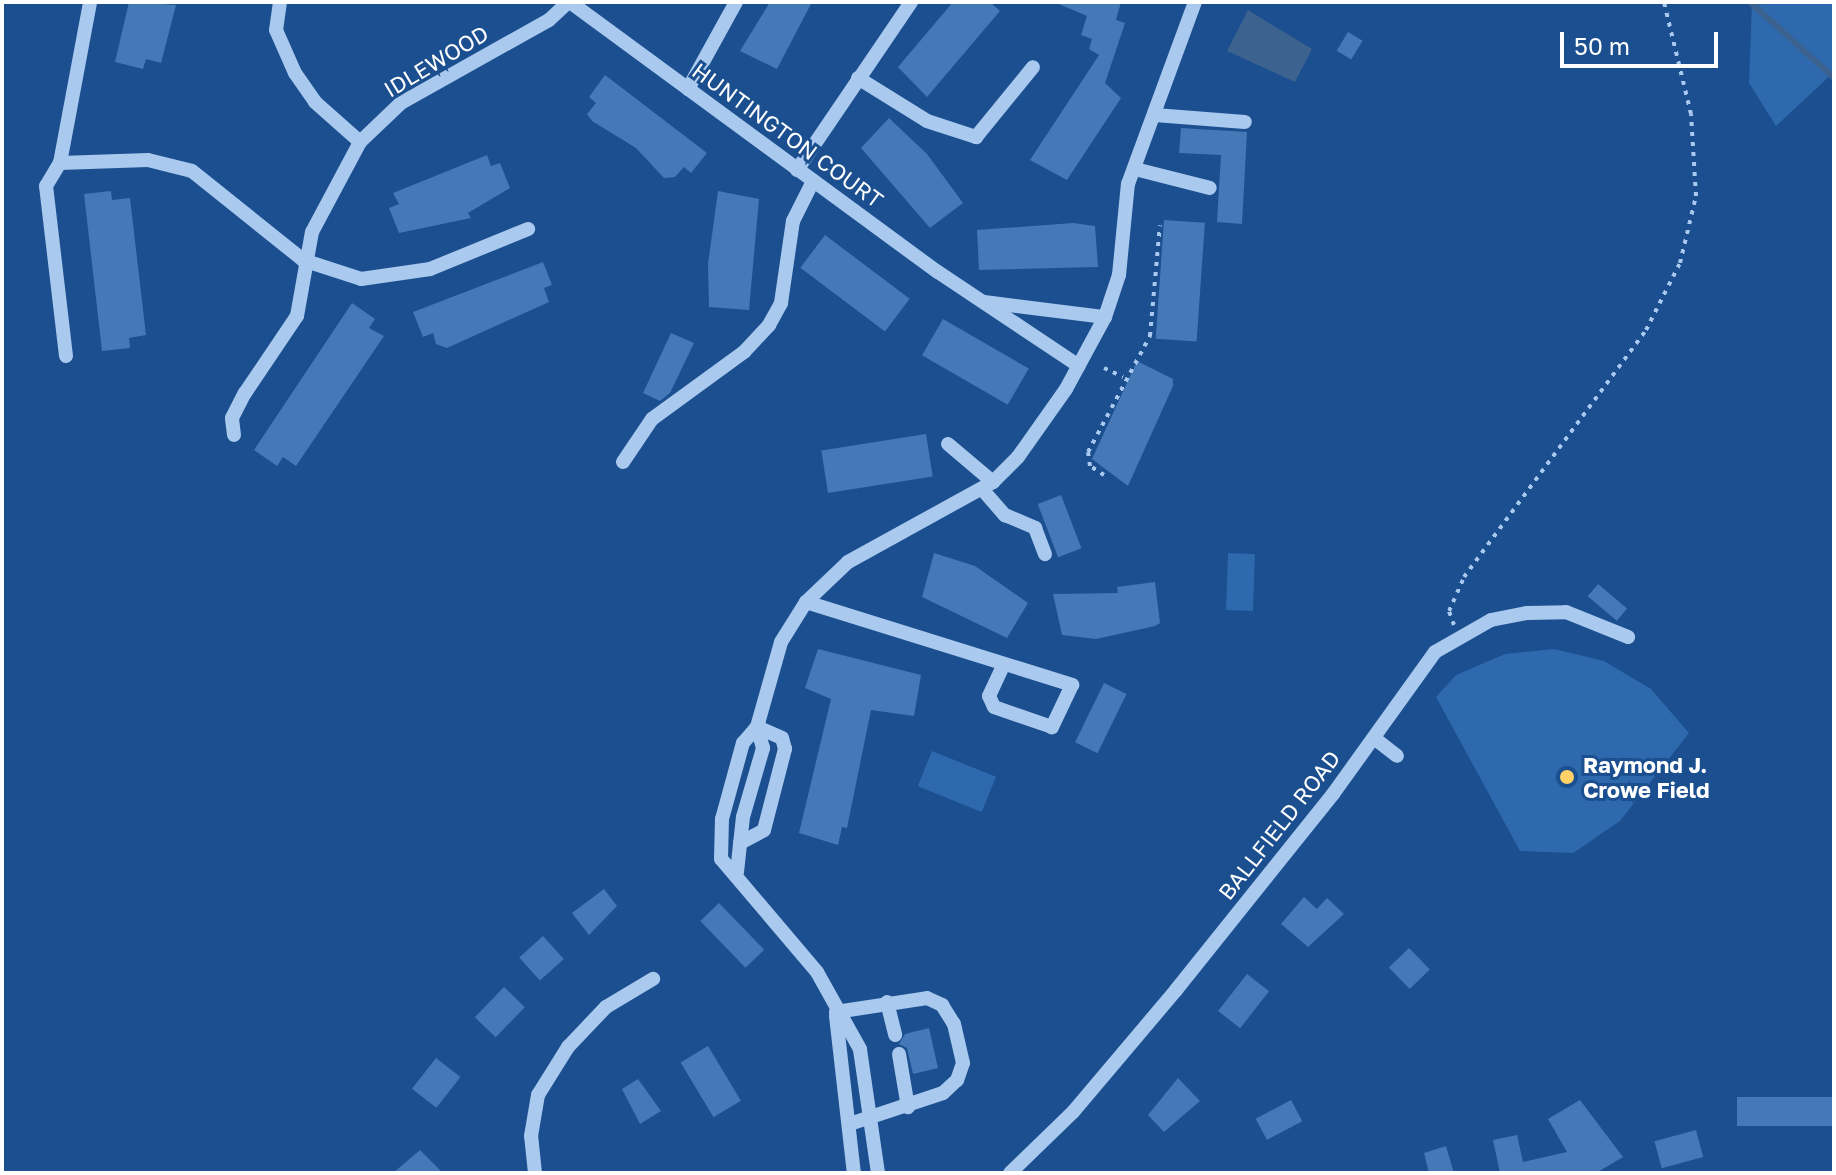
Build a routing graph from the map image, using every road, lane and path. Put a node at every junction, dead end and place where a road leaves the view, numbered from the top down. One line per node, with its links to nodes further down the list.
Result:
1 (90, 2): 14 (street)
2 (280, 2): 13 (street)
3 (569, 2): 10 (street, HUNTINGTON COURT); 13 (street, IDLEWOOD)
4 (736, 2): 10 (street)
5 (911, 2): 9 (street)
6 (1195, 2): 11 (street)
7 (1664, 2): 35 (path)
8 (1033, 67): 9 (street)
9 (858, 78): 16 (street)
10 (688, 89): 16 (street, HUNTINGTON COURT)
11 (1155, 115): 12 (street); 15 (street)
12 (1245, 122)
13 (360, 142): 21 (street, IDLEWOOD)
14 (60, 163): 21 (street); 24 (street)
15 (1135, 169): 18 (street); 23 (street)
16 (797, 170): 17 (street, HUNTINGTON COURT)
17 (813, 181): 22 (street, HUNTINGTON COURT); 30 (street)
18 (1210, 188)
19 (1160, 225): 27 (path)
20 (528, 229): 21 (street)
21 (303, 260): 28 (street, IDLEWOOD)
22 (980, 301): 23 (street, HUNTINGTON COURT); 25 (street, HUNTINGTON COURT)
23 (1105, 317): 25 (street)
24 (66, 356)
25 (1079, 366): 32 (street)
26 (1104, 368): 27 (path)
27 (1123, 377): 31 (path)
28 (234, 435)
29 (948, 444): 32 (street)
30 (623, 462)
31 (1104, 475)
32 (987, 485): 33 (street); 34 (street)
33 (1045, 554)
34 (806, 602): 37 (street); 38 (street)
35 (1457, 635): 36 (street, BALLFIELD ROAD); 39 (street, BALLFIELD ROAD)
36 (1628, 637)
37 (1003, 666): 37 (street)
38 (757, 727): 41 (street); 41 (street); 42 (street)
39 (1374, 738): 40 (street); 54 (street, BALLFIELD ROAD)
40 (1397, 756)
41 (740, 843): 42 (street)
42 (737, 872): 45 (street)
43 (653, 979): 51 (street)
44 (887, 1002): 45 (street); 46 (street); 48 (street)
45 (836, 1012): 49 (street); 50 (street)
46 (895, 1035)
47 (899, 1054): 48 (street)
48 (908, 1107): 49 (street)
49 (871, 1118): 50 (street); 53 (street)
50 (850, 1124): 52 (street)
51 (535, 1173)
52 (854, 1173)
53 (878, 1173)
54 (1010, 1173)

